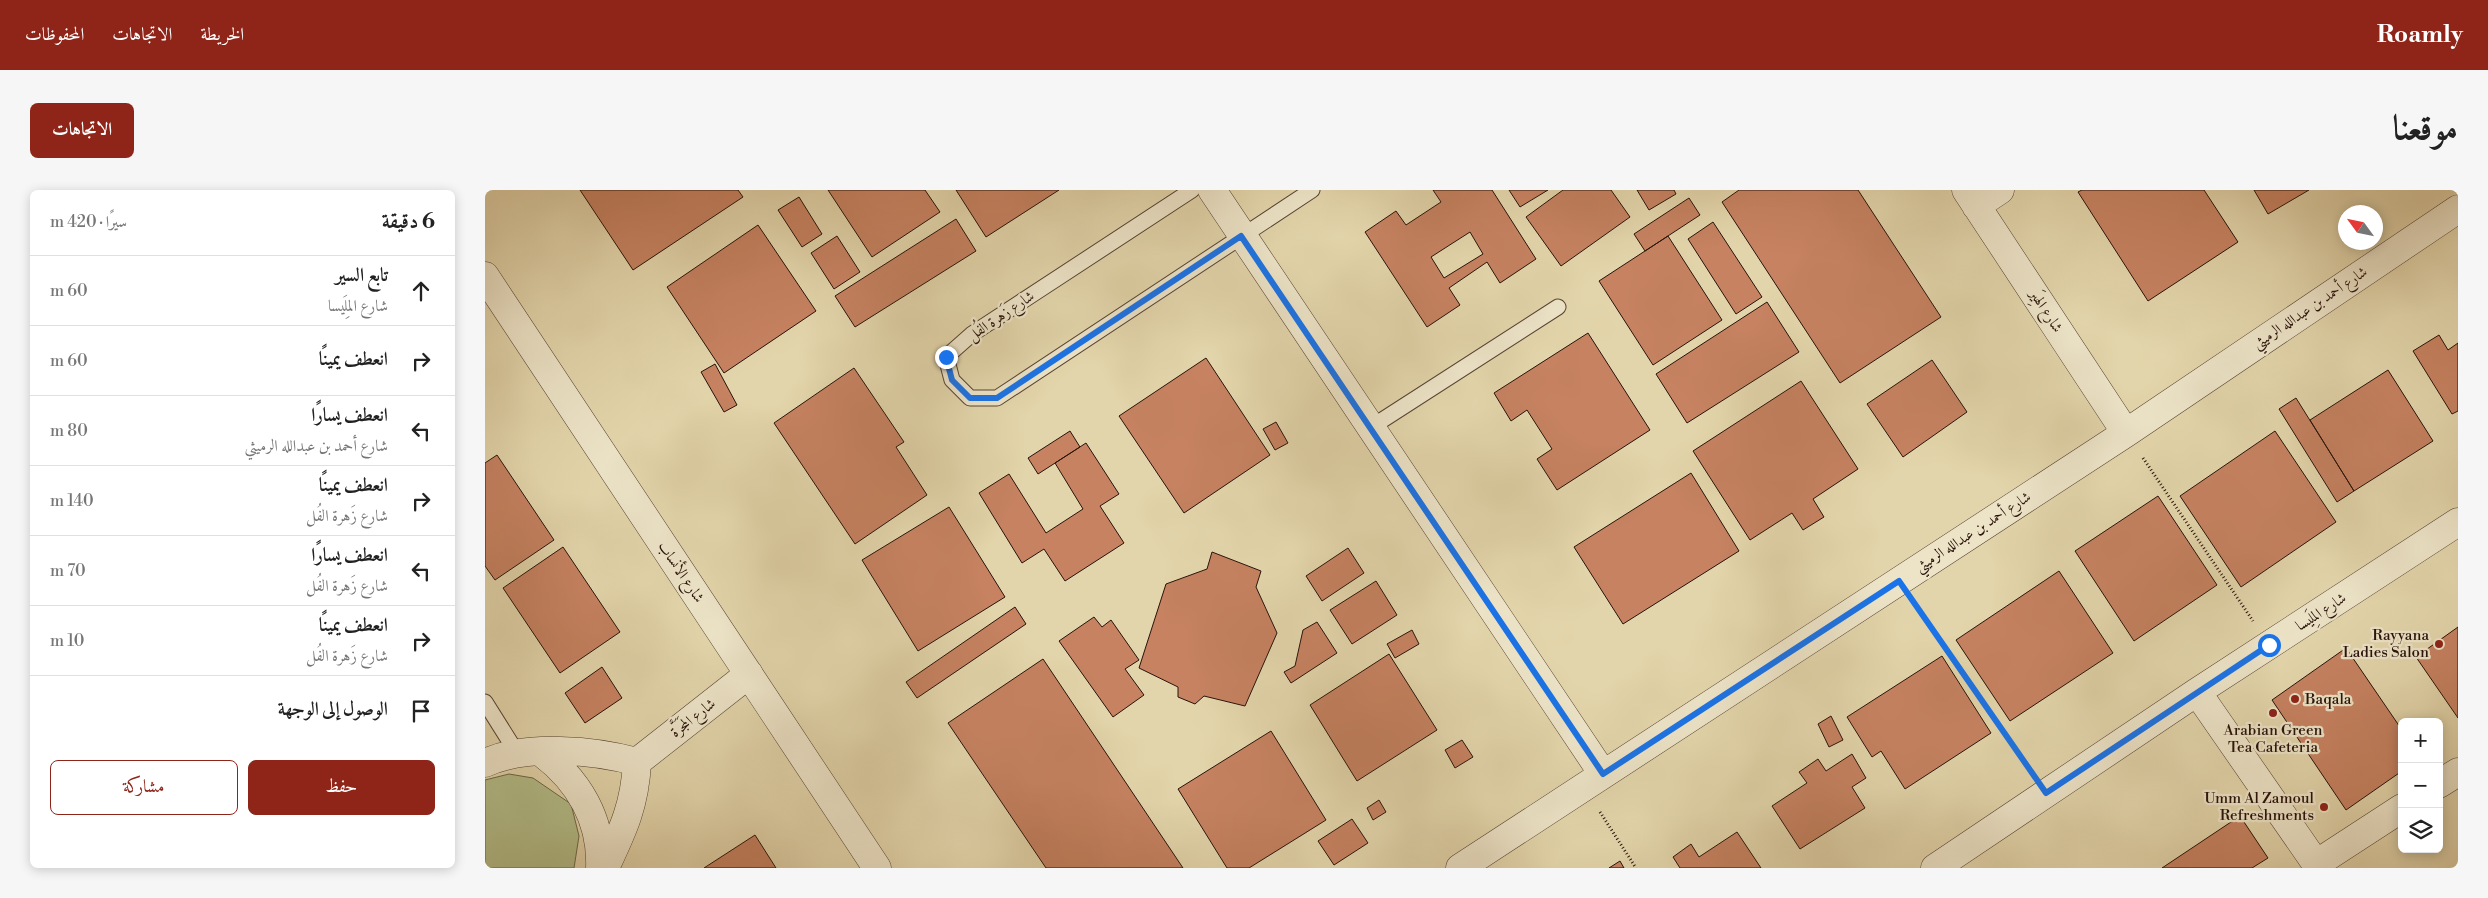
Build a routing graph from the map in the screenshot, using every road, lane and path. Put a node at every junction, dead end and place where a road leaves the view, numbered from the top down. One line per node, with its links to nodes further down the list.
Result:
1 (1192, 190): 7 (lane, شارع زَهرة الفُل)
2 (1212, 190): 7 (street)
3 (1312, 190): 7 (lane, شارع زَهرة الفُل)
4 (2000, 190): 5 (street)
5 (1971, 198): 11 (street, شارع الهِيَر)
6 (2458, 209): 11 (street, شارع أحمد بن عبدالله الرميثي)
7 (1241, 236): 10 (street)
8 (485, 276): 15 (street, شارع الأنساب)
9 (1557, 307): 10 (lane)
10 (1371, 428): 22 (street)
11 (2126, 433): 13 (street, شارع أحمد بن عبدالله الرميثي); 14 (path)
12 (2458, 522): 14 (street, شارع المِلَيسا)
13 (1899, 581): 22 (street, شارع أحمد بن عبدالله الرميثي); 24 (path)
14 (2269, 645): 16 (street, شارع المِلَيسا)
15 (749, 674): 19 (street, شارع المَجَرَّة); 29 (street, شارع الأنساب)
16 (2197, 692): 24 (street, شارع المِلَيسا); 26 (street)
17 (485, 702): 18 (lane)
18 (529, 753): 19 (street); 20 (street); 27 (street)
19 (637, 762): 28 (street)
20 (485, 763)
21 (2458, 772): 23 (street)
22 (1593, 780): 30 (street, شارع أحمد بن عبدالله الرميثي); 31 (path)
23 (2443, 781)
24 (2046, 793): 32 (street, شارع المِلَيسا)
25 (2398, 811): 26 (street)
26 (2318, 866)
27 (600, 868)
28 (605, 868)
29 (877, 868)
30 (1460, 868)
31 (1636, 868)
32 (1935, 868)

